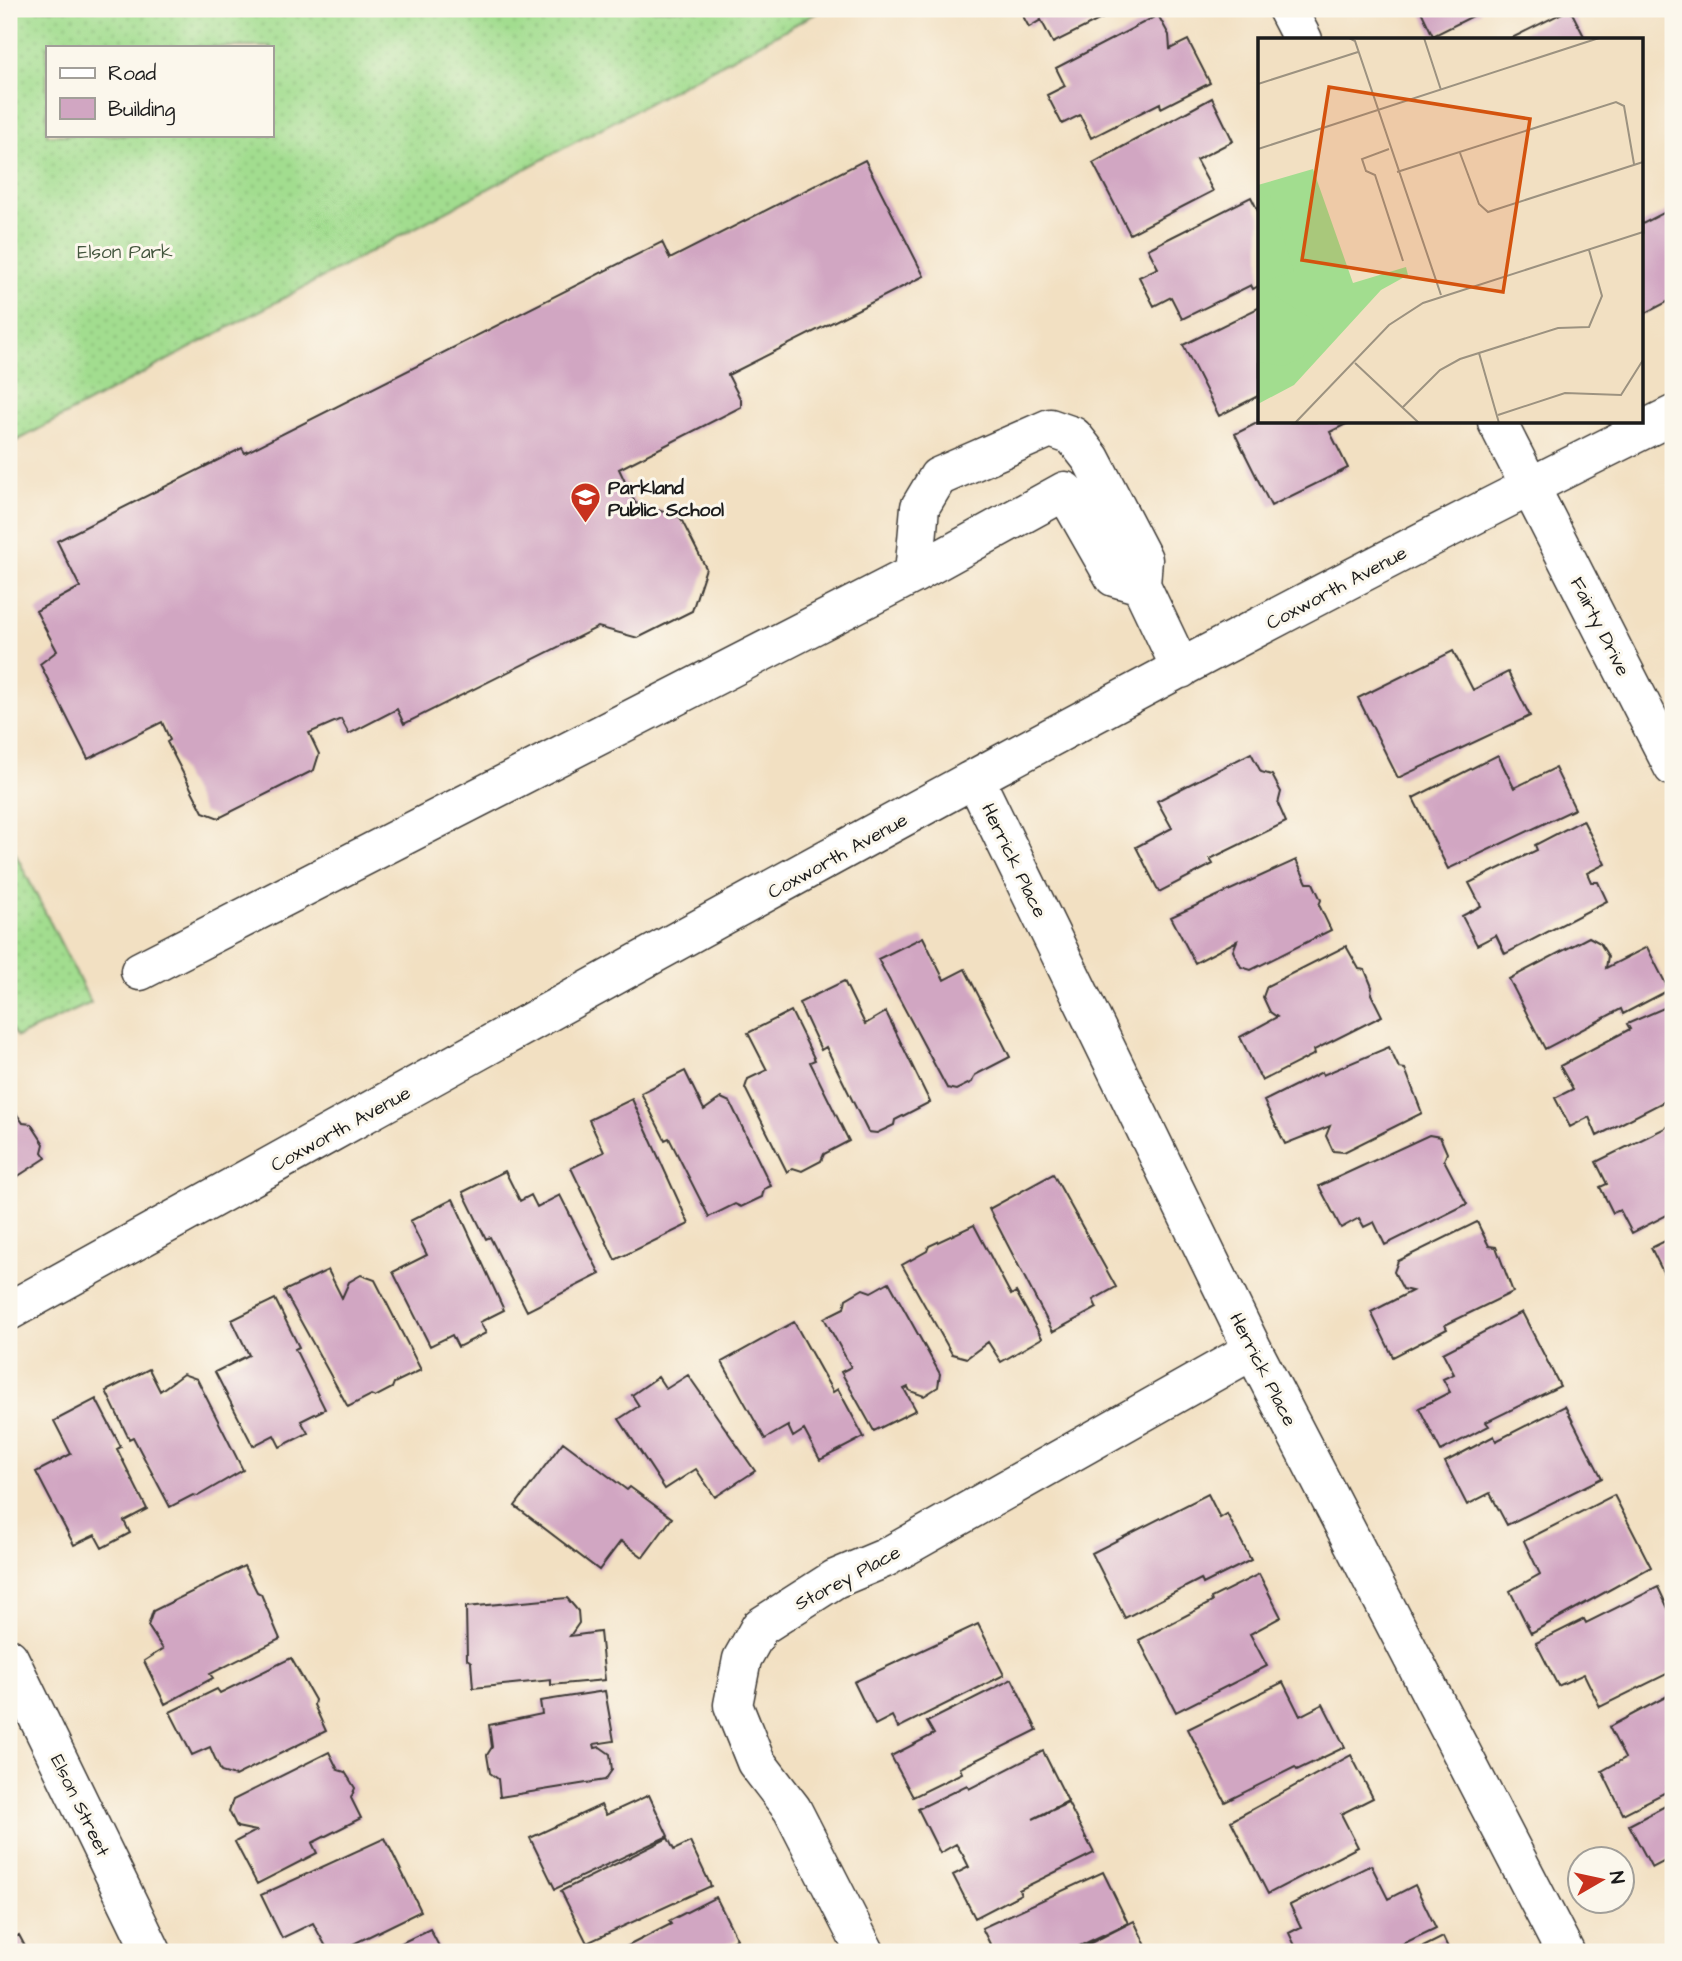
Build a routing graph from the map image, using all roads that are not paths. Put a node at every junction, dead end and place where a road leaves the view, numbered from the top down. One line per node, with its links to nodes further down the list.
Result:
1 (1287, 9): 2 (street)
2 (1302, 38)
3 (1673, 415): 5 (street, Coxworth Avenue)
4 (1498, 424): 5 (street, Fairty Drive)
5 (1529, 486): 8 (street, Coxworth Avenue); 9 (street, Fairty Drive)
6 (914, 574): 7 (street); 7 (street); 11 (street)
7 (1141, 585): 8 (street)
8 (1181, 669): 10 (street, Coxworth Avenue)
9 (1673, 766)
10 (975, 779): 12 (street, Coxworth Avenue); 13 (street, Herrick Place)
11 (140, 971)
12 (9, 1311)
13 (1253, 1350): 16 (street, Storey Place); 17 (street, Herrick Place)
14 (9, 1658): 15 (street, Elson Street)
15 (152, 1952)
16 (865, 1952)
17 (1565, 1952)

